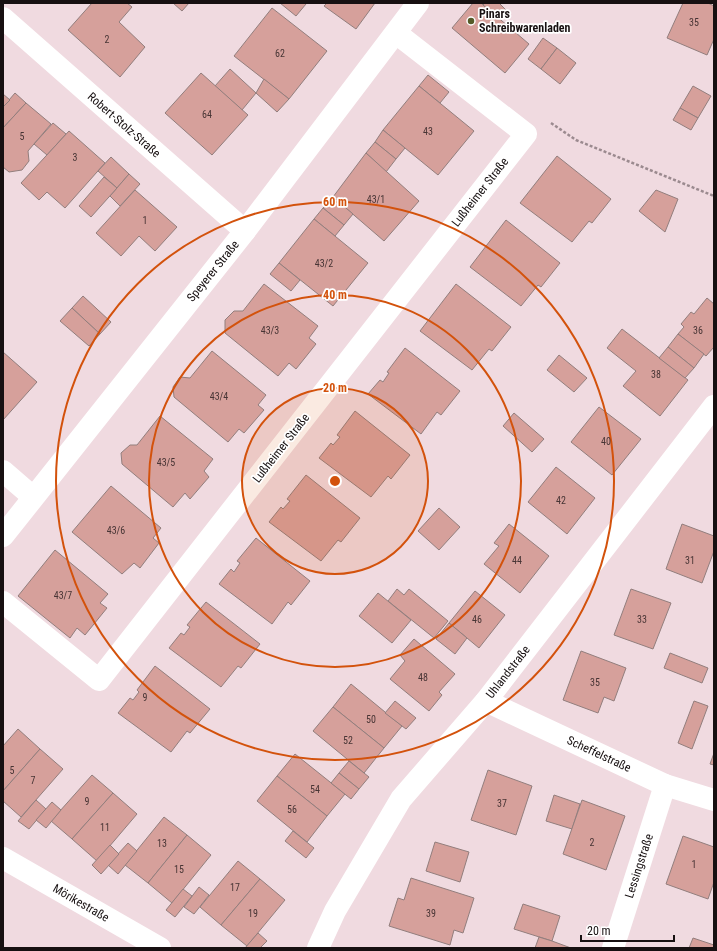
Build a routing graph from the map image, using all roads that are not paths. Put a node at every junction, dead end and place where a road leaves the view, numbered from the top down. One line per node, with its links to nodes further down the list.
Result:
1 (418, 3): 3 (street, Speyerer Straße)
2 (3, 18): 4 (street, Robert-Stolz-Straße)
3 (396, 33): 4 (street, Speyerer Straße); 9 (street, Lußheimer Straße)
4 (245, 231): 7 (street, Speyerer Straße)
5 (714, 406): 10 (street, Uhlandstraße)
6 (3, 471): 7 (street)
7 (33, 497): 8 (street, Speyerer Straße)
8 (3, 536)
9 (3, 602)
10 (486, 701): 11 (street, Scheffelstraße); 15 (street, Uhlandstraße)
11 (665, 785): 12 (street, Scheffelstraße); 16 (street, Lessingstraße)
12 (714, 800)
13 (3, 858): 14 (street, Mörikestraße)
14 (160, 948)
15 (318, 948)
16 (613, 948)

